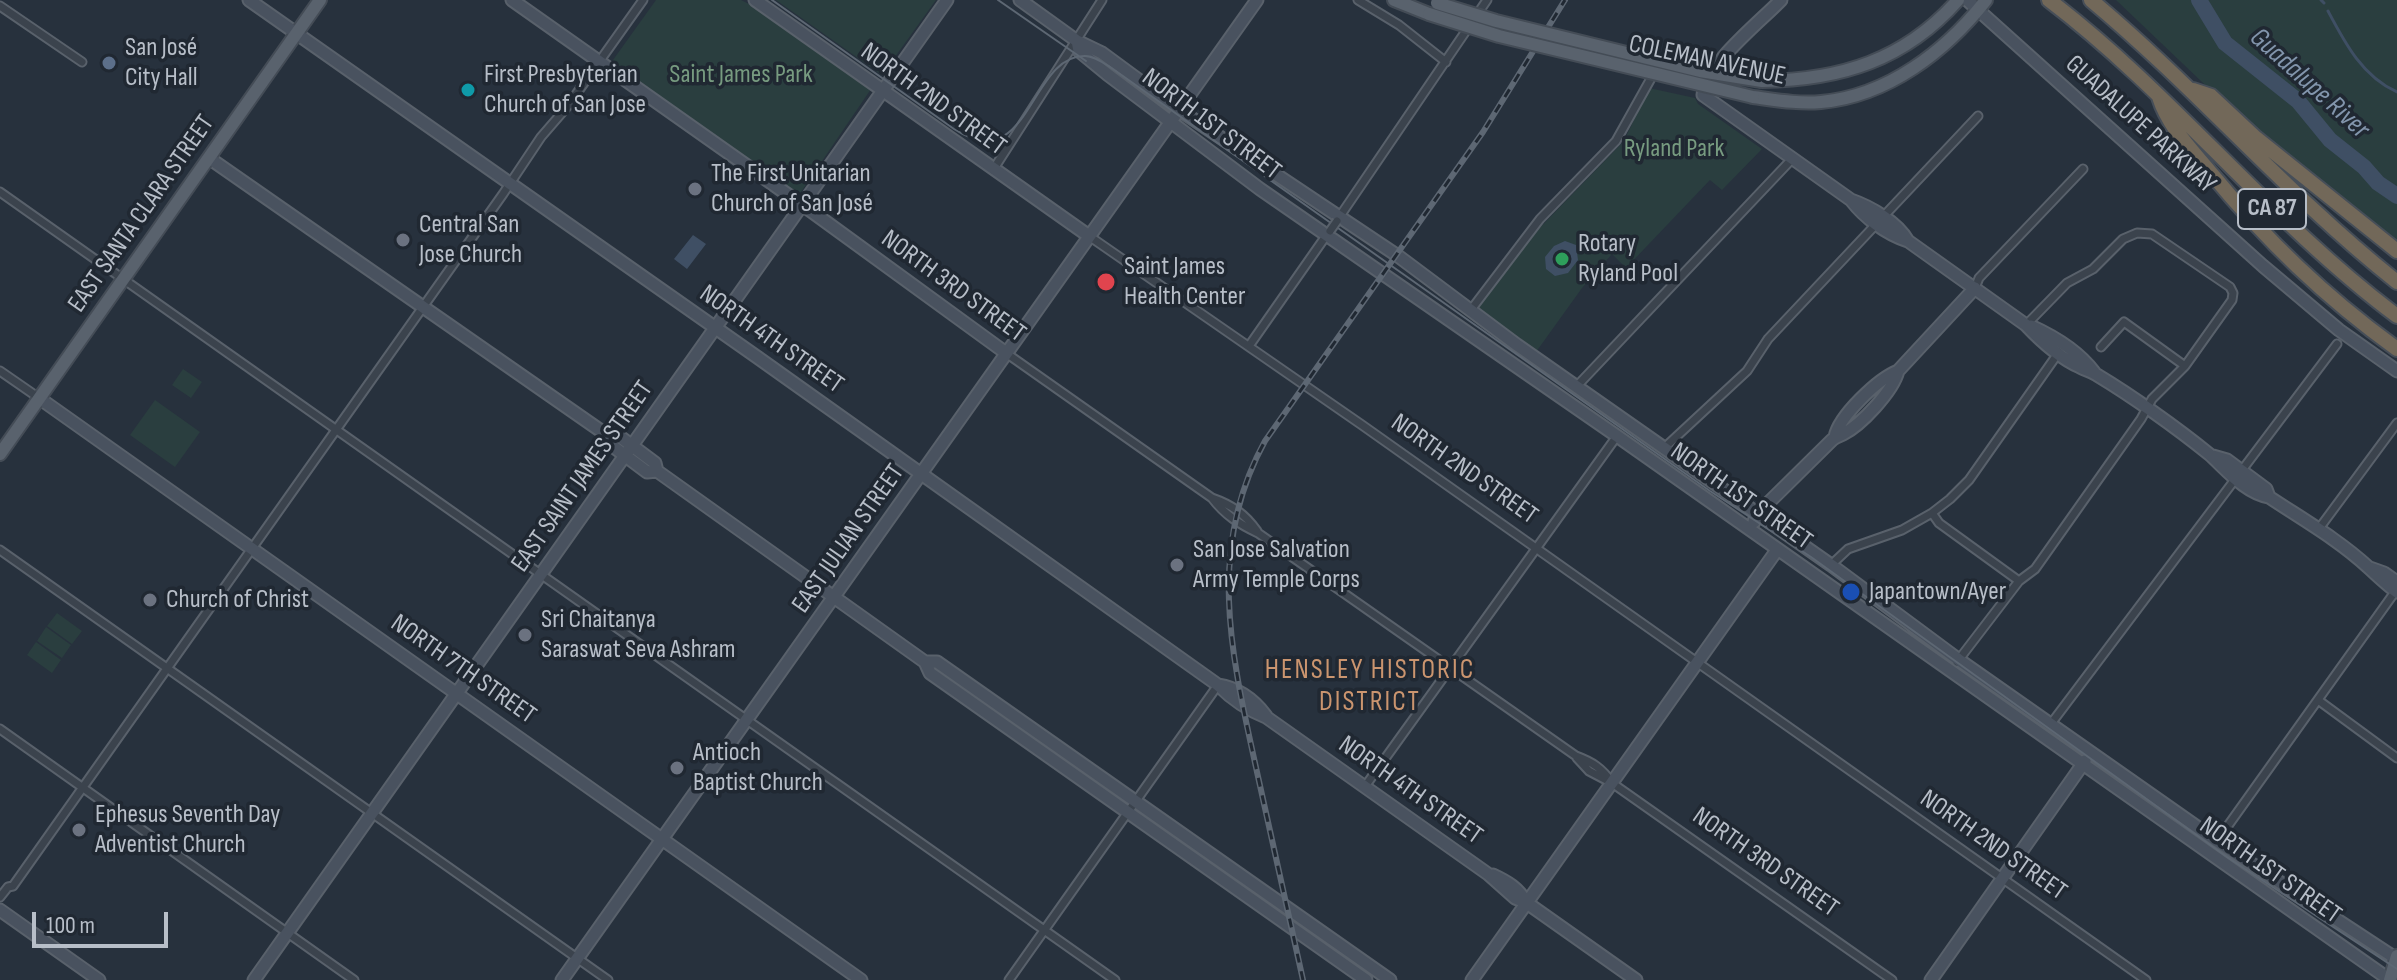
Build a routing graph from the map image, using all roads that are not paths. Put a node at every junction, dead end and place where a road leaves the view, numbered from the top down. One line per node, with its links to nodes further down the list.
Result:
1 (249, 0): 21 (street, NORTH 4TH STREET)
2 (320, 0): 21 (main road, EAST SANTA CLARA STREET)
3 (512, 0): 25 (street, NORTH 3RD STREET)
4 (643, 0): 25 (street)
5 (755, 0): 30 (street, NORTH 2ND STREET)
6 (947, 0): 30 (street, EAST SAINT JAMES STREET)
7 (1020, 0): 22 (street, NORTH 1ST STREET)
8 (1102, 0): 22 (street)
9 (1257, 0): 32 (street, EAST JULIAN STREET)
10 (1358, 0): 26 (street)
11 (1394, 0): 18 (main road, COLEMAN AVENUE)
12 (1487, 0): 26 (street)
13 (1781, 0): 28 (street)
14 (1958, 0): 18 (main road, COLEMAN AVENUE, bridge)
15 (1967, 0): 19 (street, GUADALUPE PARKWAY)
16 (2049, 0): 31 (highway, CA 87)
17 (2091, 0): 29 (highway, CA 87)
18 (1432, 5): 19 (main road, COLEMAN AVENUE, bridge)
19 (1982, 5): 63 (street, GUADALUPE PARKWAY)
20 (0, 6): 24 (street)
21 (297, 34): 35 (main road, EAST SANTA CLARA STREET); 39 (street, NORTH 4TH STREET)
22 (1077, 41): 32 (street, NORTH 1ST STREET); 34 (street, NORTH 1ST STREET); 38 (street)
23 (1663, 59): 27 (street)
24 (82, 62)
25 (599, 62): 39 (street); 41 (street, NORTH 3RD STREET)
26 (1446, 62): 42 (street)
27 (1654, 73): 28 (street); 51 (street)
28 (1704, 87): 36 (street)
29 (2189, 89): 46 (highway); 48 (highway, CA 87)
30 (883, 90): 38 (street, NORTH 2ND STREET); 41 (street, EAST SAINT JAMES STREET)
31 (2157, 92): 52 (highway, CA 87); 59 (highway)
32 (1178, 109): 34 (street, EAST JULIAN STREET); 42 (street, NORTH 1ST STREET)
33 (1978, 116): 43 (street)
34 (1169, 121): 44 (street, NORTH 1ST STREET); 45 (street, EAST JULIAN STREET)
35 (209, 158): 47 (main road, EAST SANTA CLARA STREET); 50 (street)
36 (1792, 159): 43 (street); 64 (street)
37 (2083, 169): 49 (street)
38 (993, 170): 45 (street, NORTH 2ND STREET)
39 (509, 184): 50 (street); 54 (street, NORTH 4TH STREET)
40 (0, 192): 47 (street)
41 (802, 205): 54 (street, EAST SAINT JAMES STREET); 60 (street, NORTH 3RD STREET)
42 (1338, 218): 44 (street, bridge); 51 (street, NORTH 1ST STREET)
43 (1879, 220): 49 (street); 70 (street)
44 (1328, 233): 56 (street); 69 (street, NORTH 1ST STREET)
45 (1089, 236): 56 (street, NORTH 2ND STREET); 60 (street, EAST JULIAN STREET)
46 (2397, 251)
47 (124, 279): 65 (main road, EAST SANTA CLARA STREET); 68 (street)
48 (2397, 282)
49 (1975, 288): 53 (street); 76 (street)
50 (423, 307): 68 (street); 71 (street)
51 (1470, 311): 64 (street, NORTH 1ST STREET)
52 (2397, 316)
53 (2026, 325): 58 (street); 61 (street)
54 (715, 329): 71 (street, EAST SAINT JAMES STREET); 73 (street, NORTH 4TH STREET)
55 (2337, 344): 74 (street)
56 (1249, 346): 80 (street, NORTH 2ND STREET)
57 (2101, 347): 61 (street)
58 (2060, 348): 66 (street); 75 (street)
59 (2397, 349)
60 (1006, 353): 73 (street, EAST JULIAN STREET); 92 (street, NORTH 3RD STREET)
61 (2185, 366): 66 (street)
62 (0, 371): 65 (street)
63 (2397, 371)
64 (1576, 388): 70 (street, NORTH 1ST STREET)
65 (39, 398): 72 (main road, EAST SANTA CLARA STREET); 79 (street, NORTH 7TH STREET)
66 (2147, 410): 74 (street); 85 (street)
67 (2397, 423): 77 (street)
68 (337, 429): 79 (street); 84 (street)
69 (1617, 436): 78 (street, NORTH 1ST STREET); 80 (street)
70 (1663, 449): 76 (street, NORTH 1ST STREET)
71 (629, 451): 84 (street, EAST SAINT JAMES STREET); 87 (street)
72 (0, 454)
73 (921, 474): 87 (street, EAST JULIAN STREET); 94 (street, NORTH 4TH STREET)
74 (2239, 475): 77 (street); 98 (street)
75 (1932, 513): 83 (street); 85 (street)
76 (1756, 515): 78 (street); 83 (street, NORTH 1ST STREET)
77 (2318, 530): 86 (street)
78 (1755, 534): 82 (street, NORTH 1ST STREET)
79 (252, 548): 91 (street); 95 (street, NORTH 7TH STREET)
80 (1536, 548): 90 (street, NORTH 2ND STREET); 92 (street)
81 (0, 550): 91 (street)
82 (1777, 550): 90 (street); 93 (street, NORTH 1ST STREET)
83 (1831, 565): 88 (street, NORTH 1ST STREET)
84 (541, 574): 95 (street, EAST SAINT JAMES STREET); 97 (street)
85 (2019, 581): 88 (street)
86 (2397, 588): 96 (street)
87 (834, 597): 89 (street); 97 (street, EAST JULIAN STREET)
88 (1959, 660): 93 (street); 98 (street, NORTH 1ST STREET)
89 (925, 662): 106 (street); 108 (street)
90 (1697, 663): 103 (street); 111 (street, NORTH 2ND STREET)
91 (166, 668): 105 (street); 107 (street)
92 (1451, 668): 103 (street, NORTH 3RD STREET); 104 (street)
93 (1956, 676): 102 (street, NORTH 1ST STREET)
94 (1218, 685): 104 (street, NORTH 4TH STREET); 106 (street)
95 (457, 693): 107 (street, EAST SAINT JAMES STREET); 109 (street, NORTH 7TH STREET)
96 (2318, 700): 101 (street); 110 (street)
97 (748, 719): 109 (street, EAST JULIAN STREET); 115 (street)
98 (2050, 725): 100 (street, NORTH 1ST STREET)
99 (0, 729): 105 (street)
100 (2091, 752): 102 (street); 110 (street, NORTH 1ST STREET)
101 (2397, 758)
102 (2082, 765): 111 (street); 135 (street, NORTH 1ST STREET)
103 (1612, 783): 113 (street); 132 (street, NORTH 3RD STREET)
104 (1366, 785): 113 (street, NORTH 4TH STREET)
105 (83, 787): 112 (street); 116 (street)
106 (1138, 802): 108 (street); 129 (street)
107 (371, 813): 116 (street, EAST SAINT JAMES STREET); 118 (street)
108 (1129, 813): 115 (street); 128 (street)
109 (662, 838): 118 (street, EAST JULIAN STREET); 125 (street, NORTH 7TH STREET)
110 (2217, 841): 117 (street, NORTH 1ST STREET)
111 (2002, 879): 133 (street); 134 (street, NORTH 2ND STREET)
112 (0, 897)
113 (1527, 903): 130 (street); 131 (street, NORTH 4TH STREET)
114 (0, 910): 120 (street)
115 (1044, 930): 126 (street); 127 (street)
116 (287, 933): 121 (street, EAST SAINT JAMES STREET); 122 (street)
117 (2396, 958): 135 (main road)
118 (577, 959): 123 (street, EAST JULIAN STREET); 124 (street)
119 (2397, 974): 135 (main road)
120 (99, 980)
121 (254, 980)
122 (354, 980)
123 (562, 980)
124 (608, 980)
125 (861, 980)
126 (1009, 980)
127 (1115, 980)
128 (1366, 980)
129 (1390, 980)
130 (1472, 980)
131 (1636, 980)
132 (1892, 980)
133 (1931, 980)
134 (2146, 980)
135 (2390, 980)

